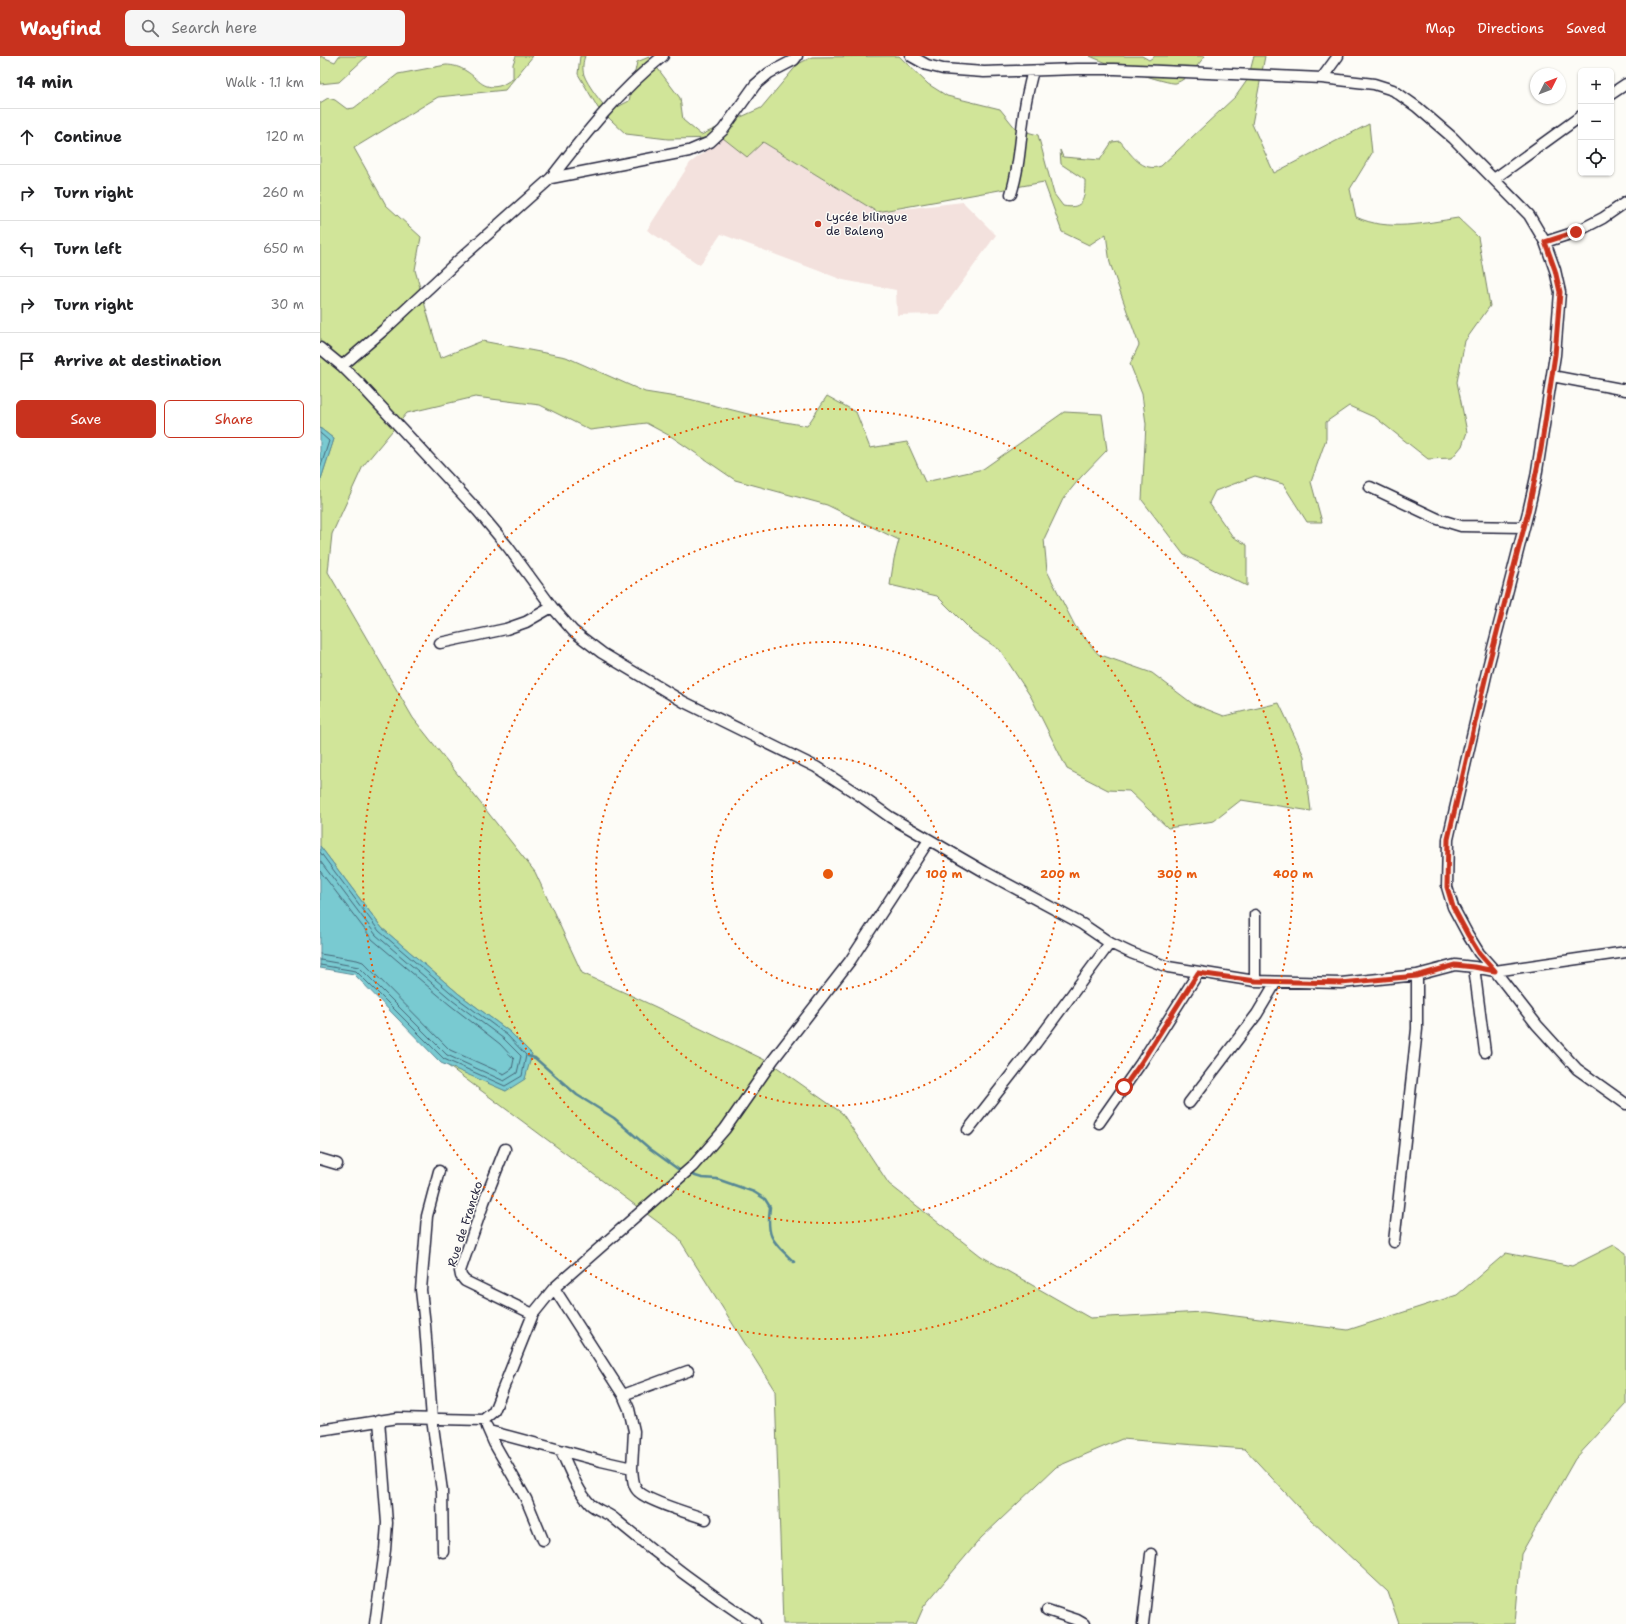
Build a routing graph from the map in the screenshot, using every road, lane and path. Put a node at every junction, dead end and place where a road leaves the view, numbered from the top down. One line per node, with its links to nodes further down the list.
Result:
1 (663, 56): 10 (street)
2 (797, 56): 10 (street)
3 (911, 56): 5 (street)
4 (1338, 56): 6 (street)
5 (1033, 71): 6 (street); 12 (street)
6 (1322, 78): 11 (street)
7 (1626, 84): 8 (street)
8 (1614, 92)
9 (1578, 118): 11 (street)
10 (550, 178): 16 (street)
11 (1494, 179): 14 (street)
12 (1011, 194)
13 (1626, 202): 14 (street)
14 (1545, 242): 17 (street)
15 (320, 348): 16 (street)
16 (342, 366): 21 (street)
17 (1552, 376): 18 (street); 20 (street)
18 (1626, 390)
19 (1370, 488): 20 (street)
20 (1524, 526): 28 (street)
21 (552, 607): 22 (street); 23 (street)
22 (440, 643)
23 (929, 840): 25 (street); 43 (street)
24 (1255, 915): 31 (street)
25 (1110, 943): 29 (street); 37 (street)
26 (1626, 952): 28 (street)
27 (1474, 967): 28 (street); 30 (street); 33 (street)
28 (1495, 971): 35 (street)
29 (1198, 973): 31 (street); 36 (street)
30 (1417, 976): 32 (street); 42 (street)
31 (1255, 981): 32 (street)
32 (1276, 982): 34 (street)
33 (1485, 1052)
34 (1189, 1103)
35 (1626, 1104)
36 (1099, 1123)
37 (968, 1130)
38 (505, 1148): 44 (street, Rue de Francko)
39 (320, 1159): 40 (street)
40 (337, 1164)
41 (439, 1171): 47 (street)
42 (1394, 1242)
43 (554, 1288): 44 (street); 46 (street)
44 (533, 1314): 49 (street)
45 (688, 1371): 46 (street)
46 (624, 1395): 53 (street)
47 (432, 1419): 48 (street); 49 (street); 56 (street)
48 (379, 1420): 50 (street); 59 (street)
49 (483, 1420): 51 (street)
50 (320, 1430)
51 (489, 1431): 52 (street); 55 (street)
52 (561, 1451): 53 (street); 60 (street)
53 (632, 1468): 54 (street)
54 (706, 1519)
55 (544, 1540)
56 (443, 1552)
57 (1151, 1554): 62 (street)
58 (1047, 1610): 61 (street)
59 (375, 1624)
60 (755, 1624)
61 (1084, 1624)
62 (1143, 1624)

